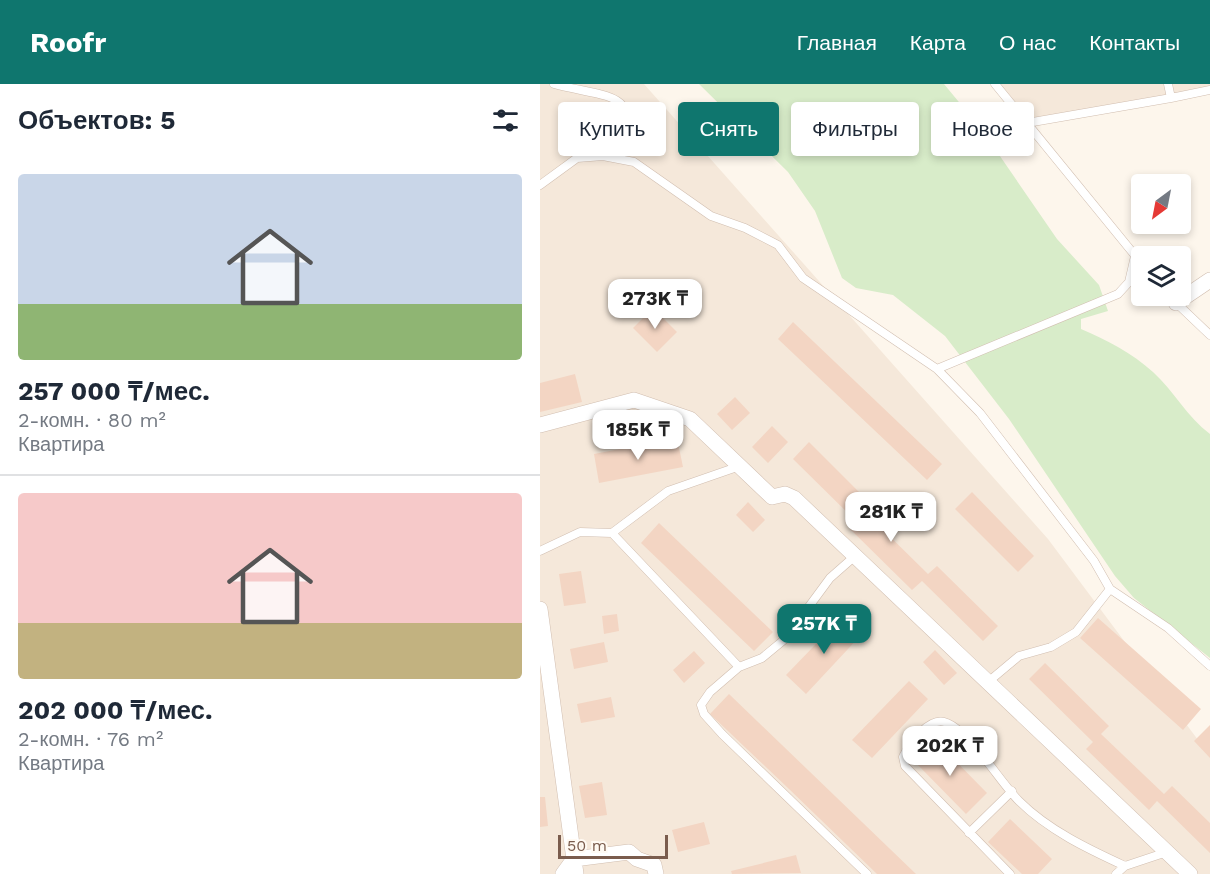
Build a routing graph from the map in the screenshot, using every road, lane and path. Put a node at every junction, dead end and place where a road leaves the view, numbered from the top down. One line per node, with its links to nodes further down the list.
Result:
1 (554, 84): 9 (lane)
2 (995, 84): 6 (lane)
3 (1168, 84): 5 (lane)
4 (1210, 90): 5 (lane)
5 (1171, 98): 7 (lane)
6 (1010, 102)
7 (1034, 122)
8 (1034, 132): 11 (lane)
9 (615, 158): 10 (lane); 17 (lane)
10 (540, 184)
11 (1131, 251)
12 (1131, 273): 17 (lane)
13 (1210, 280): 14 (street)
14 (1191, 290)
15 (1180, 306): 16 (lane)
16 (1210, 335)
17 (937, 369): 23 (lane)
18 (540, 425): 19 (street)
19 (740, 466): 20 (lane); 22 (street)
20 (612, 533): 21 (lane); 26 (lane)
21 (540, 551)
22 (855, 556): 26 (lane); 27 (street)
23 (1110, 589): 25 (lane); 27 (lane)
24 (540, 609): 28 (street)
25 (1210, 666)
26 (739, 667): 36 (lane)
27 (988, 682): 31 (street)
28 (545, 695): 33 (street)
29 (1012, 791): 30 (lane); 30 (lane); 32 (lane)
30 (969, 833): 37 (lane)
31 (1167, 852): 32 (lane); 39 (street)
32 (1125, 866): 38 (lane)
33 (575, 867): 34 (street); 35 (street)
34 (563, 874)
35 (657, 874)
36 (867, 874)
37 (1010, 874)
38 (1116, 874)
39 (1190, 874)

